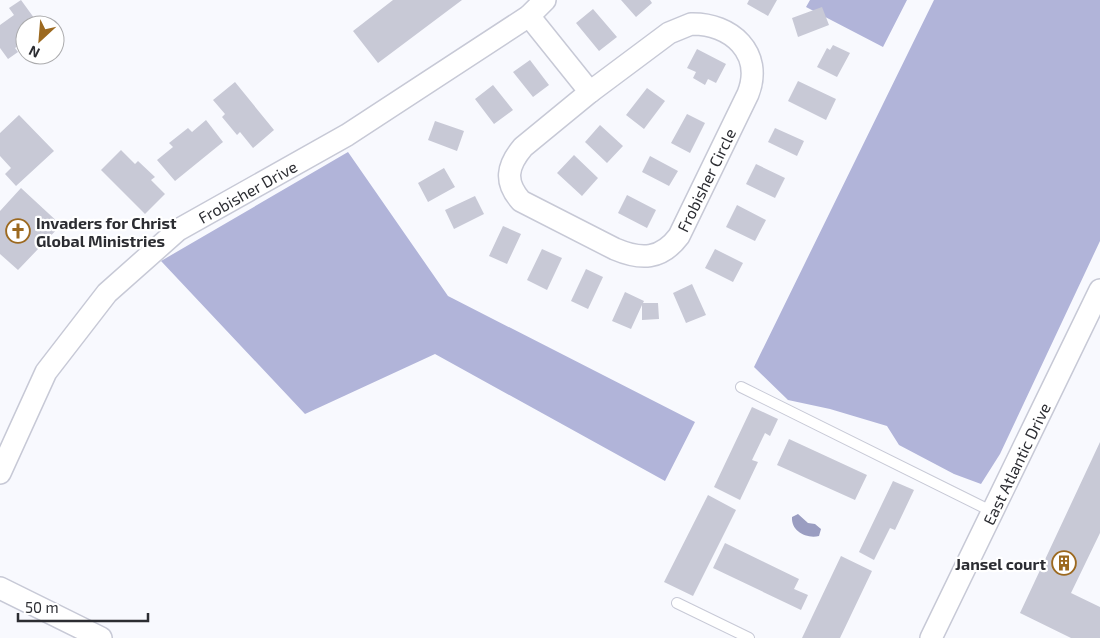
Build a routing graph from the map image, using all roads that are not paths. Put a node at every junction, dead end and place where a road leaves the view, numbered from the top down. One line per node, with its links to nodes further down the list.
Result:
1 (545, 0): 2 (street, Frobisher Drive)
2 (529, 16): 3 (street); 6 (street, Frobisher Drive)
3 (590, 92): 3 (street, Frobisher Circle)
4 (1100, 290): 7 (street, East Atlantic Drive)
5 (741, 387): 7 (lane)
6 (0, 473)
7 (993, 512): 12 (street, East Atlantic Drive)
8 (0, 588): 10 (street)
9 (677, 603): 11 (lane)
10 (101, 638)
11 (749, 638)
12 (931, 638)

